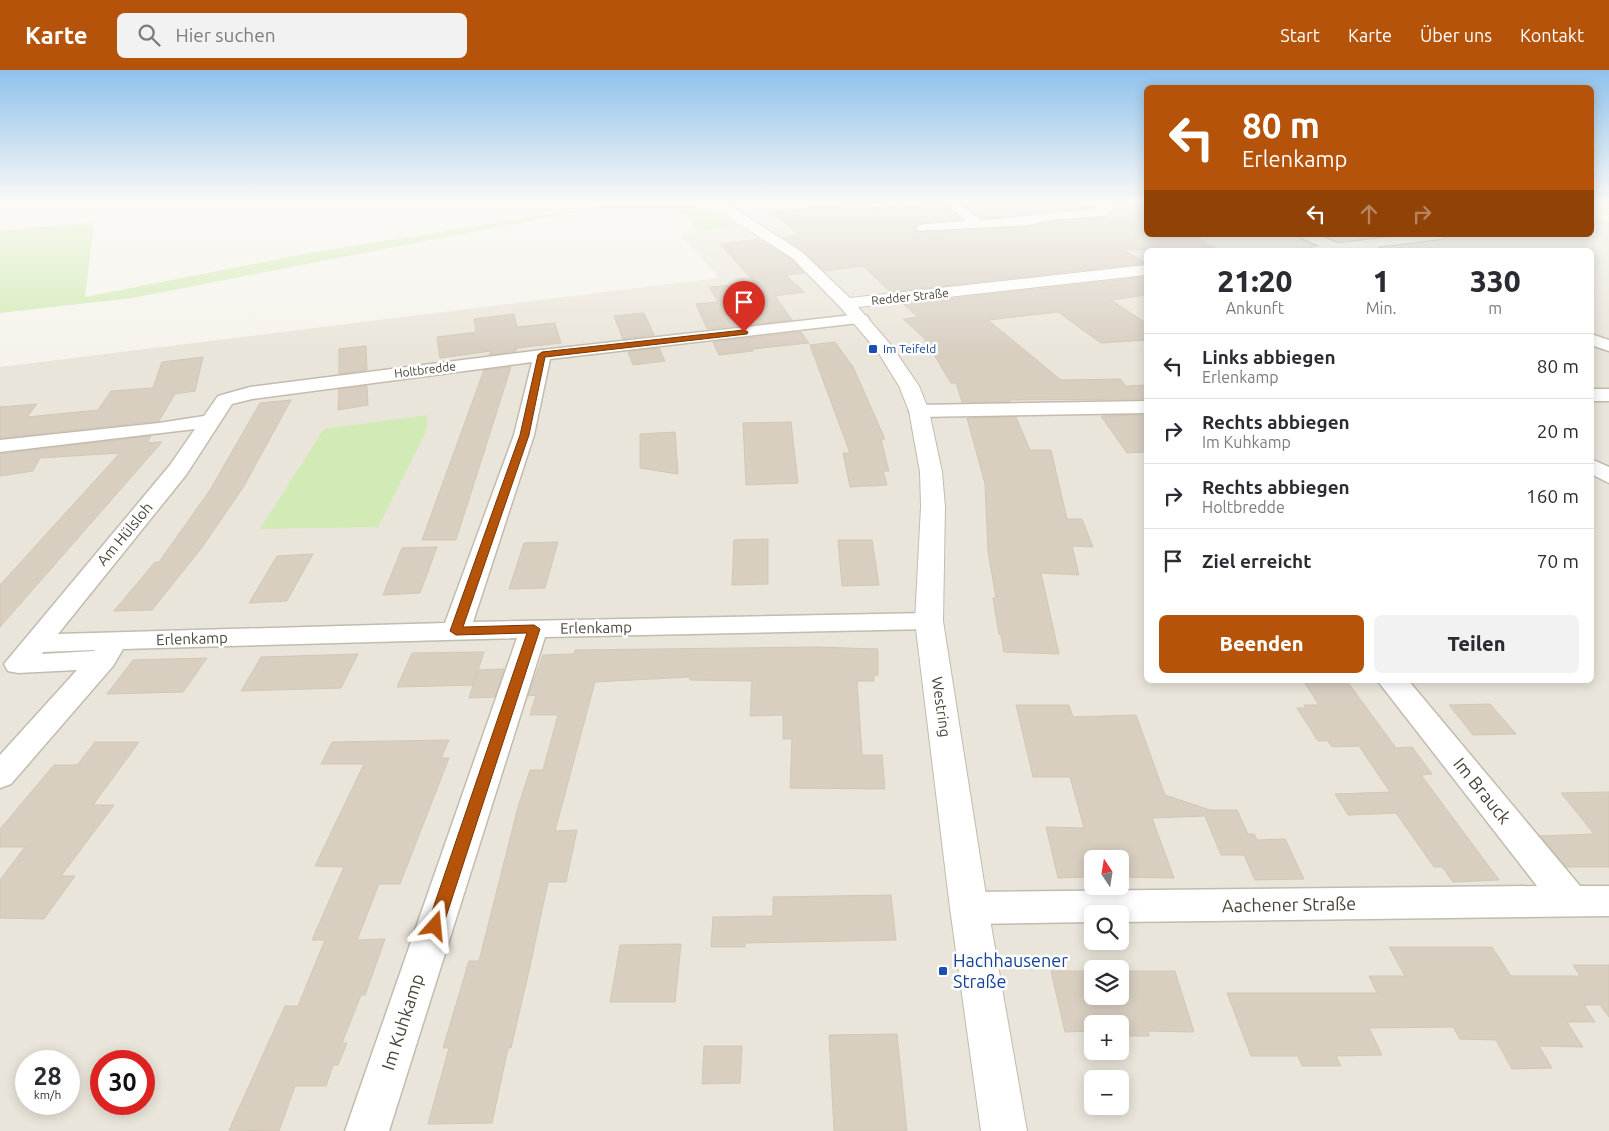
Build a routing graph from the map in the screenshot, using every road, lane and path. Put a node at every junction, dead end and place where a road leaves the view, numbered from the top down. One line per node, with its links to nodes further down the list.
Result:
1 (794, 253): 3 (street)
2 (1144, 270): 4 (street, Redder Straße)
3 (824, 281): 4 (street); 5 (street)
4 (942, 294): 5 (street)
5 (854, 312): 8 (street, Holtbredde); 12 (street, Westring)
6 (1594, 340): 7 (street)
7 (1609, 346)
8 (542, 355): 13 (street, Holtbredde); 19 (street)
9 (1609, 395): 10 (street)
10 (1594, 396)
11 (1144, 407): 12 (street)
12 (919, 411): 17 (street, Westring)
13 (211, 421): 14 (street); 21 (street, Am Hülsloh)
14 (0, 446)
15 (1594, 467): 16 (street)
16 (1609, 476)
17 (929, 621): 18 (street, Erlenkamp); 26 (street, Westring)
18 (534, 629): 19 (street, Erlenkamp); 27 (street, Im Kuhkamp)
19 (456, 631): 20 (street, Erlenkamp)
20 (108, 651): 21 (street, Erlenkamp); 23 (street)
21 (17, 658)
22 (1394, 683): 25 (street, Im Brauck)
23 (0, 776)
24 (1609, 901): 25 (street, Aachener Straße)
25 (1571, 902): 26 (street, Aachener Straße)
26 (969, 908): 28 (street, Westring)
27 (367, 1131)
28 (1004, 1131)

